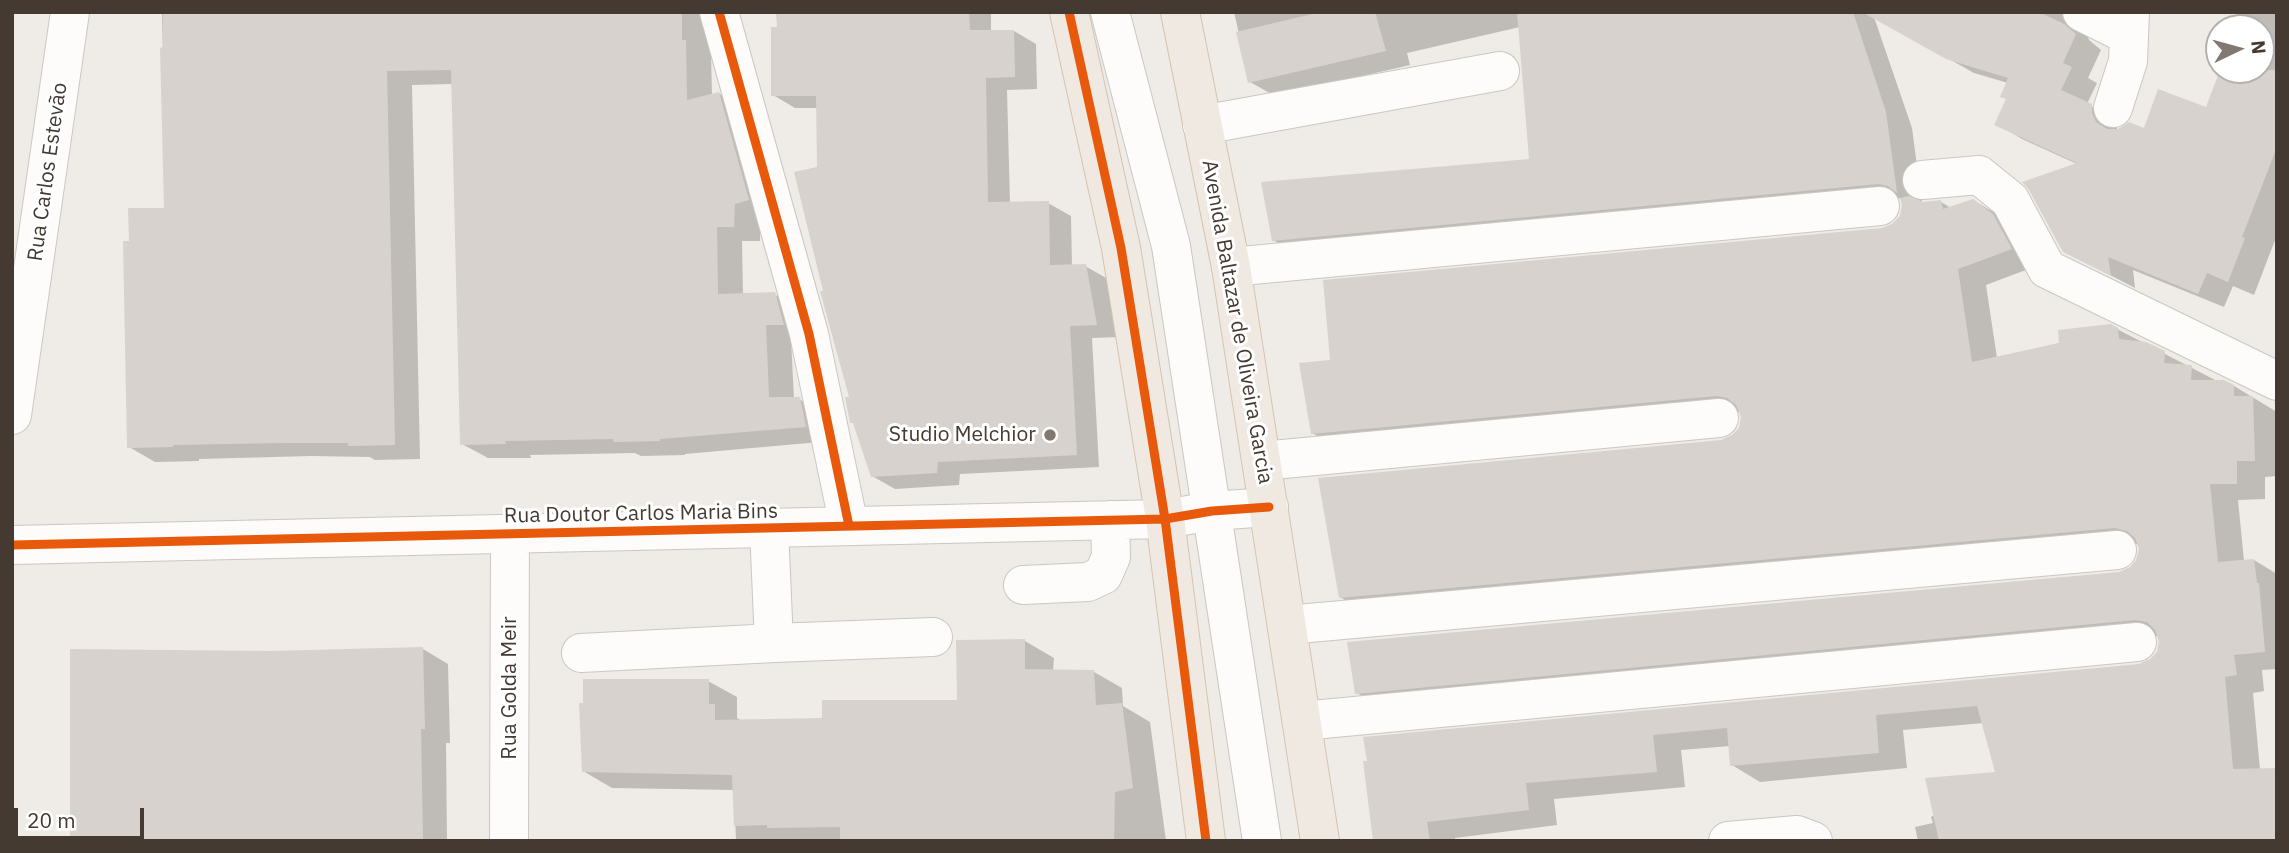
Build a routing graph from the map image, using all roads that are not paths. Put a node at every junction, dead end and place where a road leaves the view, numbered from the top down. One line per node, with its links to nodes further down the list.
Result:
1 (70, 12): 15 (street, Rua Carlos Estevão)
2 (719, 12): 22 (street)
3 (1069, 12): 20 (main road)
4 (1110, 12): 19 (street)
5 (1180, 12): 10 (main road, Avenida Baltazar de Oliveira Garcia)
6 (2082, 12): 7 (street)
7 (2129, 24): 9 (street)
8 (1500, 71): 10 (street)
9 (2113, 108)
10 (1202, 125): 13 (main road, Avenida Baltazar de Oliveira Garcia)
11 (1922, 180): 14 (street)
12 (1880, 206): 13 (street)
13 (1231, 267): 17 (main road, Avenida Baltazar de Oliveira Garcia)
14 (2277, 381)
15 (12, 415)
16 (1719, 418): 17 (street)
17 (1262, 461): 18 (main road, Avenida Baltazar de Oliveira Garcia)
18 (1269, 506): 19 (street, Rua Doutor Carlos Maria Bins); 28 (main road, Avenida Baltazar de Oliveira Garcia)
19 (1212, 512): 20 (street, Rua Doutor Carlos Maria Bins); 36 (street)
20 (1165, 519): 21 (street, Rua Doutor Carlos Maria Bins); 35 (main road)
21 (1110, 520): 22 (street, Rua Doutor Carlos Maria Bins); 27 (street)
22 (849, 526): 23 (street, Rua Doutor Carlos Maria Bins)
23 (769, 528): 24 (street, Rua Doutor Carlos Maria Bins); 31 (street)
24 (510, 534): 25 (street, Rua Doutor Carlos Maria Bins); 34 (street, Rua Golda Meir)
25 (12, 545)
26 (2117, 550): 28 (street)
27 (1023, 585)
28 (1287, 625): 33 (main road, Avenida Baltazar de Oliveira Garcia)
29 (933, 638): 31 (street)
30 (2137, 642): 33 (street)
31 (774, 643): 32 (street)
32 (581, 653)
33 (1302, 721): 37 (main road, Avenida Baltazar de Oliveira Garcia)
34 (509, 841)
35 (1206, 841)
36 (1262, 841)
37 (1320, 841)
38 (1728, 841): 39 (street)
39 (1813, 841)

